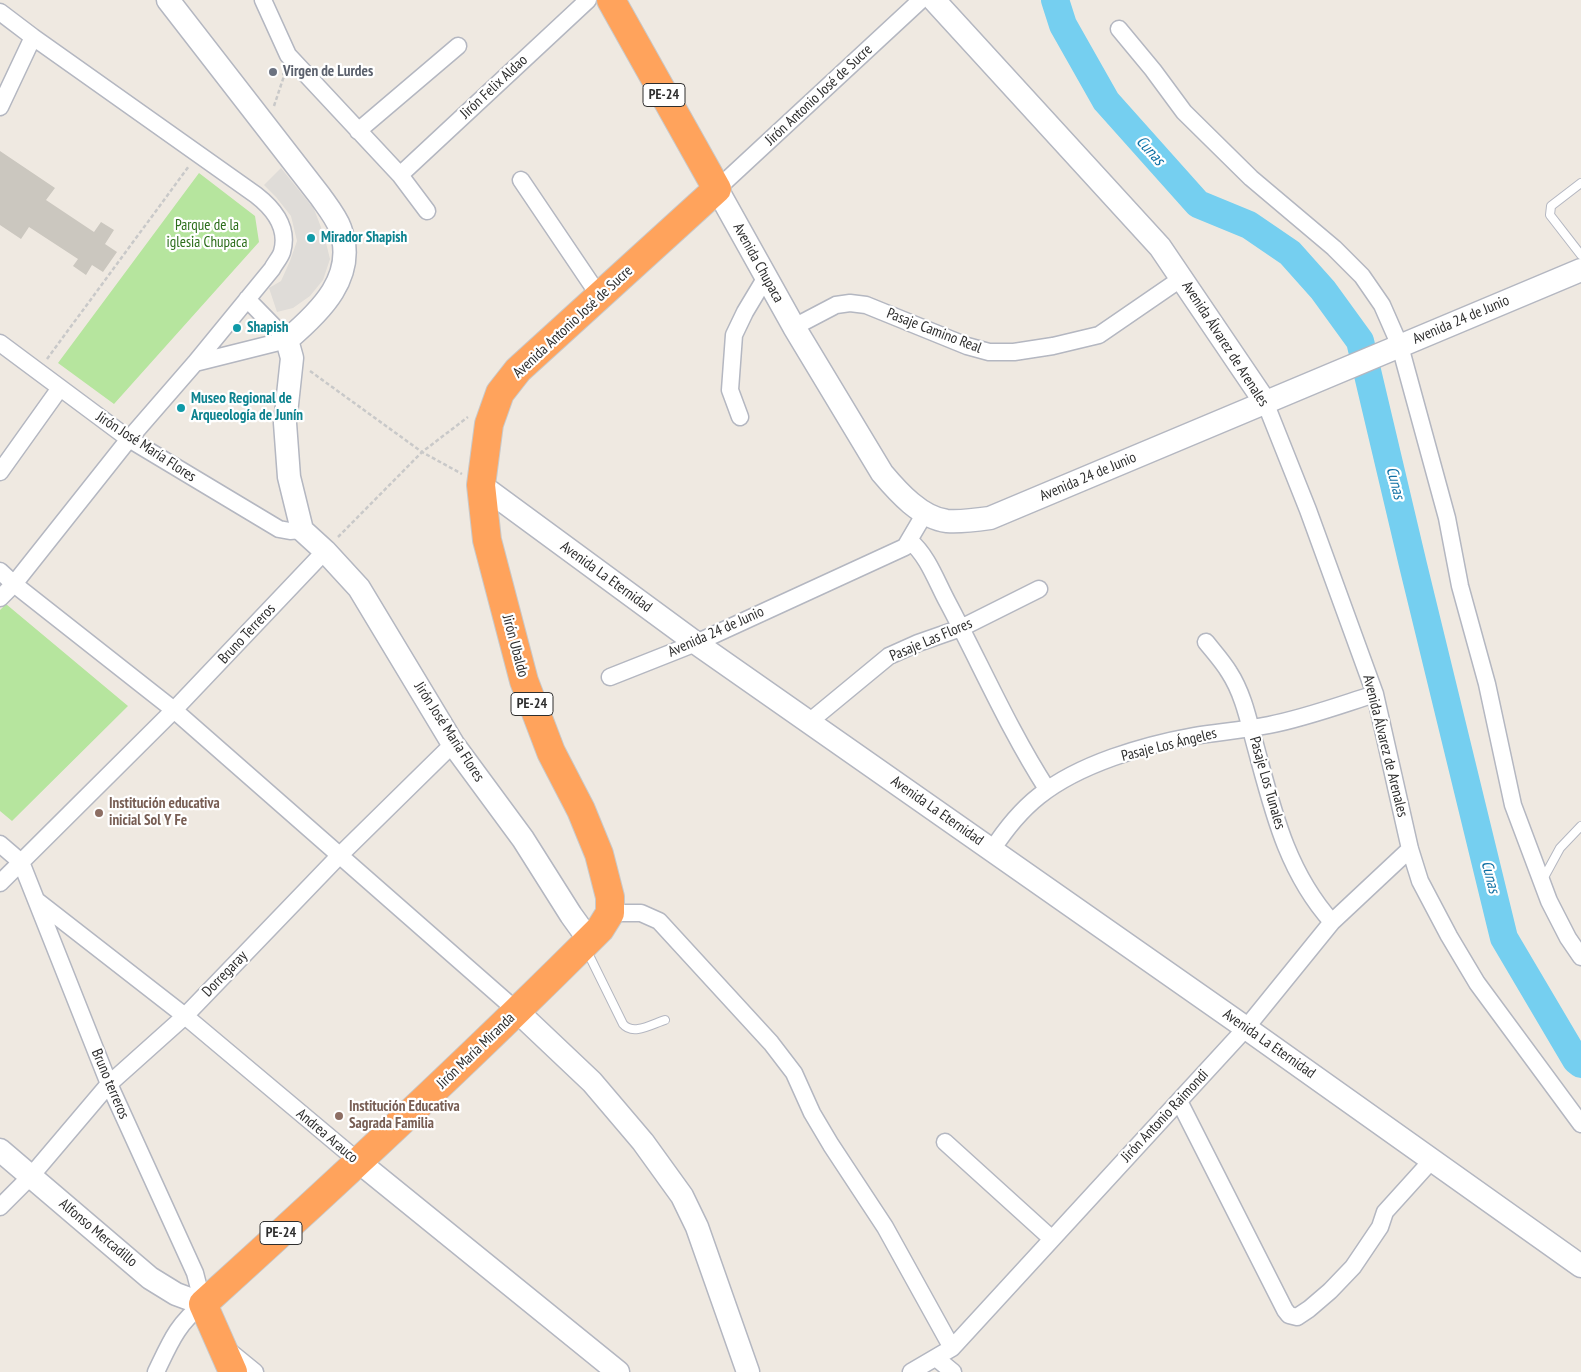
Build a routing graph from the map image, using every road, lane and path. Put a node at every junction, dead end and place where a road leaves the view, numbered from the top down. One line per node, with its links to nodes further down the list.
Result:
1 (168, 0): 13 (street)
2 (264, 0): 14 (street)
3 (588, 0): 16 (street, Jirón Felix Aldao)
4 (611, 0): 19 (highway, Avenida Chupaca / PE-24)
5 (921, 0): 19 (street, Jirón Antonio José de Sucre)
6 (934, 0): 24 (street, Avenida Álvarez de Arenales)
7 (0, 12): 9 (street)
8 (1119, 29): 29 (street)
9 (33, 37): 12 (street); 15 (street)
10 (458, 46): 14 (street)
11 (280, 69): 13 (path)
12 (0, 107)
13 (268, 126): 30 (street)
14 (358, 131): 16 (street)
15 (198, 155): 26 (street); 32 (path)
16 (400, 175): 20 (street)
17 (521, 180): 25 (street)
18 (1581, 183): 21 (lane)
19 (717, 189): 23 (street, Avenida Chupaca); 25 (highway, Avenida Antonio José de Sucre / PE-24)
20 (427, 211)
21 (1581, 255)
22 (1581, 270): 29 (street, Avenida 24 de Junio)
23 (766, 277): 27 (street, Avenida Chupaca); 36 (street)
24 (1182, 278): 27 (street, Pasaje Camino Real); 34 (street, Avenida Álvarez de Arenales)
25 (600, 297): 40 (highway, Avenida Antonio José de Sucre / PE-24)
26 (247, 299): 30 (street); 31 (street)
27 (794, 327): 41 (street, Avenida Chupaca)
28 (0, 343): 32 (street, Jirón José María Flores)
29 (1395, 348): 34 (street, Avenida 24 de Junio); 66 (street)
30 (290, 349): 31 (street); 38 (path); 42 (street)
31 (195, 363): 37 (street)
32 (38, 371): 33 (street, Jirón José María Flores)
33 (60, 388): 37 (street, Jirón José María Flores); 39 (street)
34 (1265, 402): 41 (street, Avenida 24 de Junio); 53 (street, Avenida Álvarez de Arenales)
35 (469, 416): 38 (path)
36 (740, 417)
37 (129, 439): 42 (street, Jirón José María Flores); 46 (street)
38 (422, 452): 40 (path); 44 (path)
39 (0, 472)
40 (481, 485): 51 (street, Avenida La Eternidad); 68 (highway, Jirón Ubaldo / PE-24)
41 (924, 513): 43 (street)
42 (302, 530): 44 (street, Jirón José María Flores)
43 (910, 541): 49 (street); 51 (street, Avenida 24 de Junio)
44 (325, 551): 54 (street, Bruno Terreros); 57 (street, Jirón José María Flores)
45 (0, 571): 46 (street)
46 (14, 584): 48 (street); 54 (street)
47 (1039, 589): 49 (street, Pasaje Las Flores)
48 (0, 598)
49 (961, 628): 55 (street, Pasaje Las Flores); 58 (street)
50 (1206, 642): 56 (street, Pasaje Los Tunales)
51 (696, 643): 52 (street, Avenida 24 de Junio); 55 (street, Avenida La Eternidad)
52 (610, 677)
53 (1375, 694): 56 (street, Pasaje Los Ángeles); 61 (street, Avenida Álvarez de Arenales)
54 (174, 710): 63 (street); 64 (street, Bruno Terreros)
55 (809, 722): 62 (street, Avenida La Eternidad)
56 (1251, 728): 58 (street, Pasaje Los Ángeles); 69 (street, Pasaje Los Tunales)
57 (453, 744): 63 (street, Dorregaray); 70 (street, Jirón José María Flores)
58 (1047, 790): 62 (street, Pasaje Los Ángeles)
59 (1581, 826): 66 (lane)
60 (0, 844): 64 (street)
61 (1410, 849): 69 (street, Jirón Antonio Raimondi); 78 (street, Avenida Álvarez de Arenales)
62 (992, 850): 75 (street, Avenida La Eternidad)
63 (339, 856): 72 (street); 73 (street, Dorregaray)
64 (21, 862): 65 (street, Bruno Terreros); 67 (street, Bruno terreros)
65 (0, 882)
66 (1541, 882): 71 (street)
67 (36, 900): 73 (street, Andrea Arauco); 76 (street, Bruno terreros)
68 (610, 913): 70 (highway, Jirón María Miranda / PE-24); 89 (street)
69 (1332, 922): 75 (street, Jirón Antonio Raimondi)
70 (586, 942): 72 (highway, Jirón María Miranda / PE-24); 74 (lane)
71 (1581, 957)
72 (518, 1011): 82 (highway, Jirón María Miranda / PE-24); 95 (street)
73 (185, 1016): 76 (street, Dorregaray); 82 (street, Andrea Arauco)
74 (665, 1020)
75 (1246, 1028): 77 (street, Jirón Antonio Raimondi); 81 (street, Avenida La Eternidad)
76 (109, 1084): 83 (street, Dorregaray); 87 (street, Bruno terreros)
77 (1179, 1101): 81 (street); 85 (street, Jirón Antonio Raimondi)
78 (1581, 1124)
79 (945, 1142): 85 (street)
80 (0, 1150): 83 (street, Alfonso Mercadillo)
81 (1432, 1160): 86 (street, Avenida La Eternidad)
82 (359, 1162): 87 (highway, Jirón María Miranda / PE-24); 94 (street, Andrea Arauco)
83 (31, 1176): 84 (street, Dorregaray); 87 (street, Alfonso Mercadillo)
84 (0, 1207)
85 (1052, 1239): 89 (street, Jirón Antonio Raimondi)
86 (1581, 1266)
87 (203, 1304): 88 (highway); 91 (street)
88 (221, 1344): 92 (highway); 93 (street)
89 (952, 1348): 90 (street, Jirón Antonio Raimondi)
90 (936, 1358): 96 (street, Jirón Antonio Raimondi); 97 (street)
91 (156, 1372)
92 (233, 1372)
93 (255, 1372)
94 (618, 1372)
95 (748, 1372)
96 (911, 1372)
97 (953, 1372)

